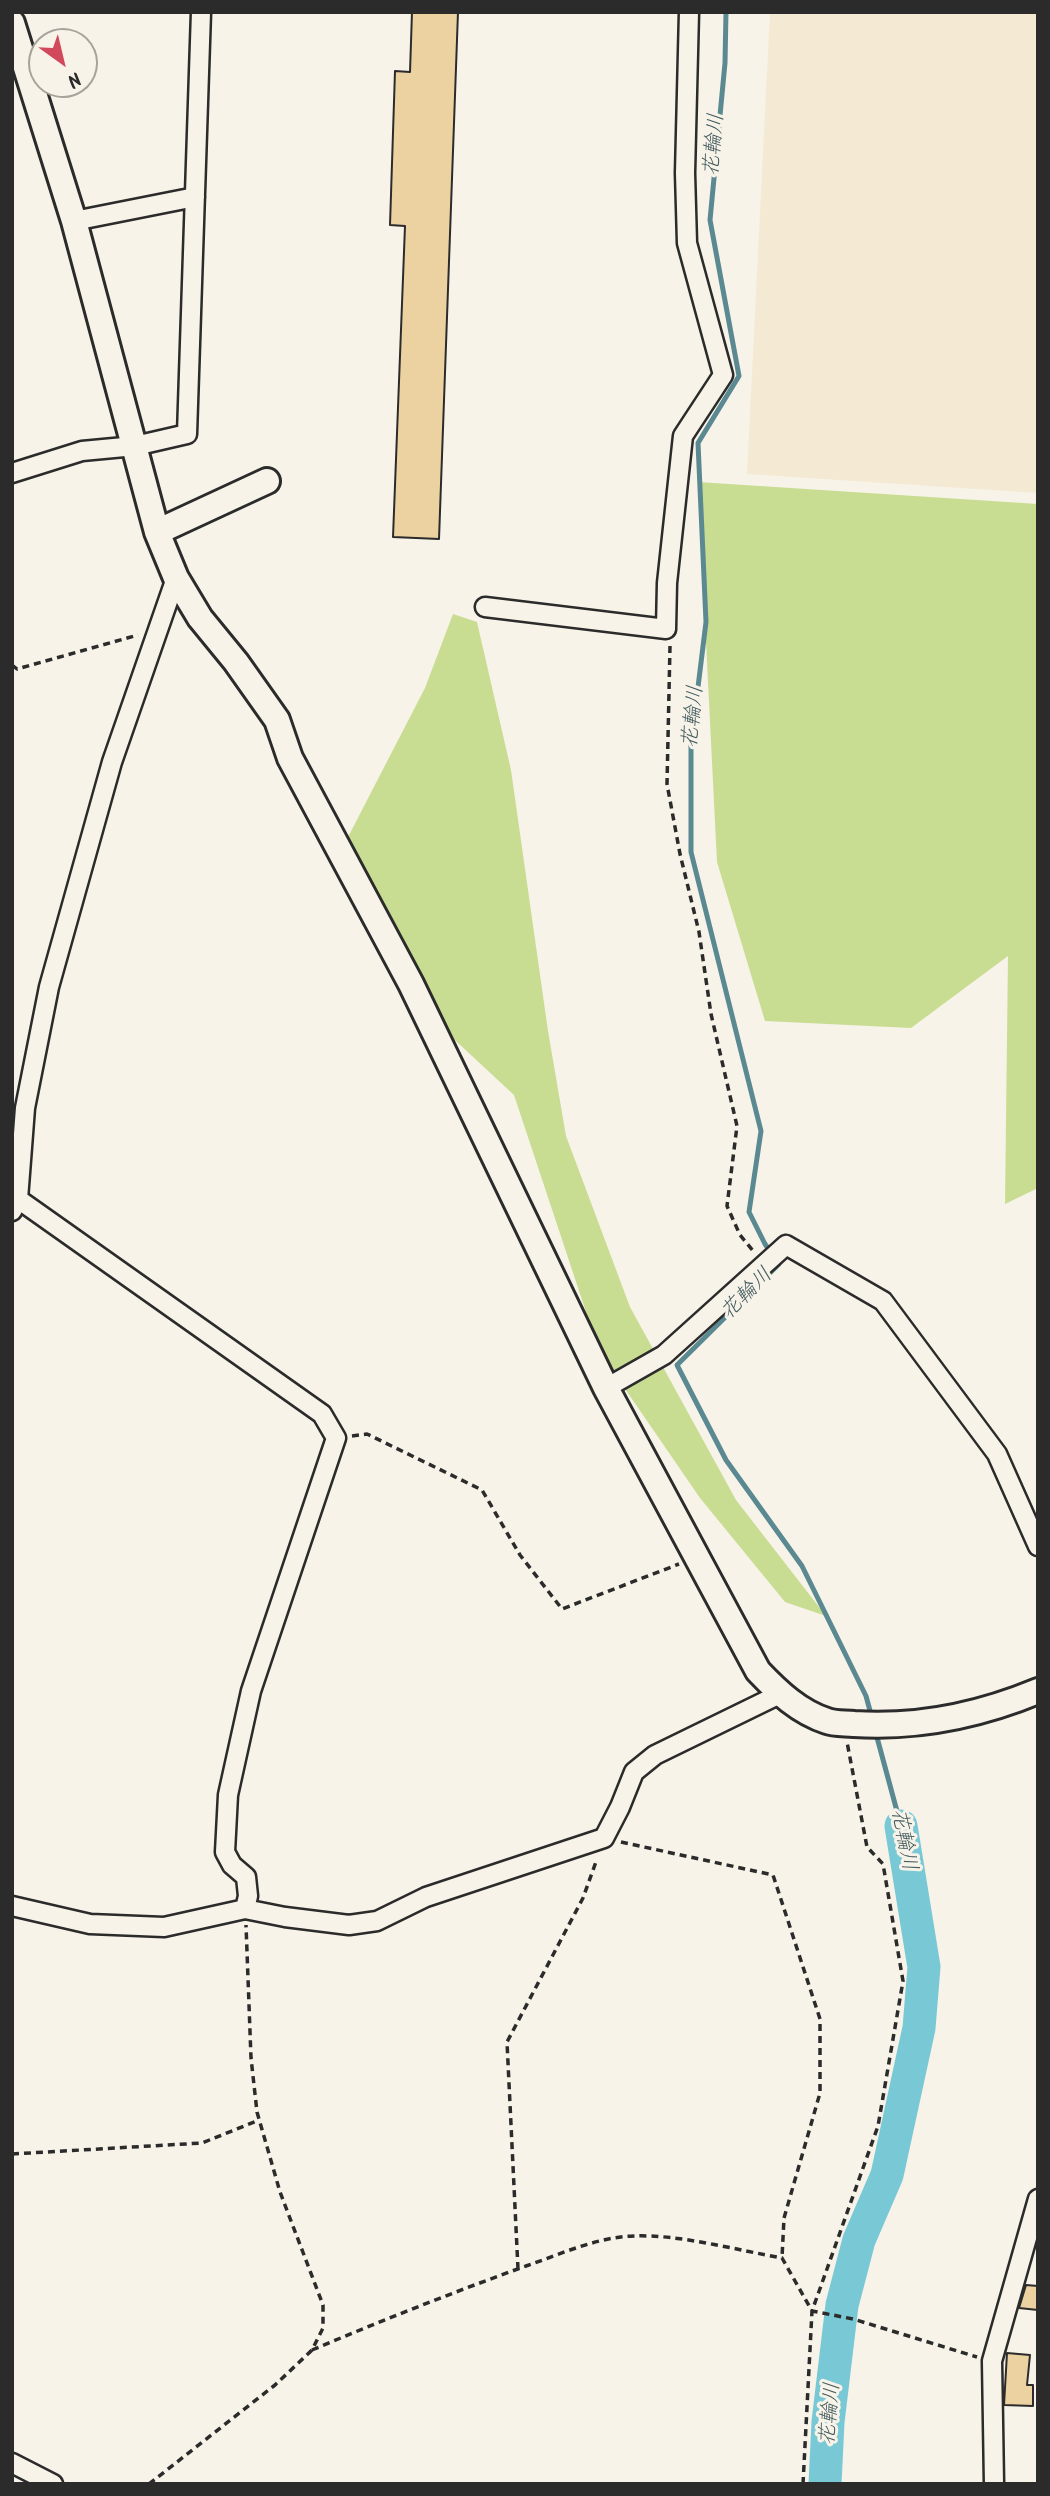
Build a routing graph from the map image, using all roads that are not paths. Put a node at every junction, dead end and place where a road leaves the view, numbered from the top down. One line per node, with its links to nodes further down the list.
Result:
1 (201, 12): 4 (street)
2 (690, 12): 11 (street)
3 (12, 23): 5 (street)
4 (195, 197): 5 (street); 6 (street)
5 (74, 221): 6 (street)
6 (135, 446): 7 (street); 9 (street)
7 (12, 473)
8 (267, 481): 9 (street)
9 (157, 532): 10 (street)
10 (176, 578): 12 (street); 13 (street)
11 (485, 607)
12 (15, 1205): 18 (street)
13 (606, 1388): 14 (street); 16 (street)
14 (1038, 1546)
15 (1038, 1691): 16 (street)
16 (780, 1694): 18 (street)
17 (12, 1906): 18 (street)
18 (245, 1909)
19 (1038, 2199): 22 (street)
20 (12, 2463): 21 (street)
21 (53, 2484)
22 (994, 2484)

